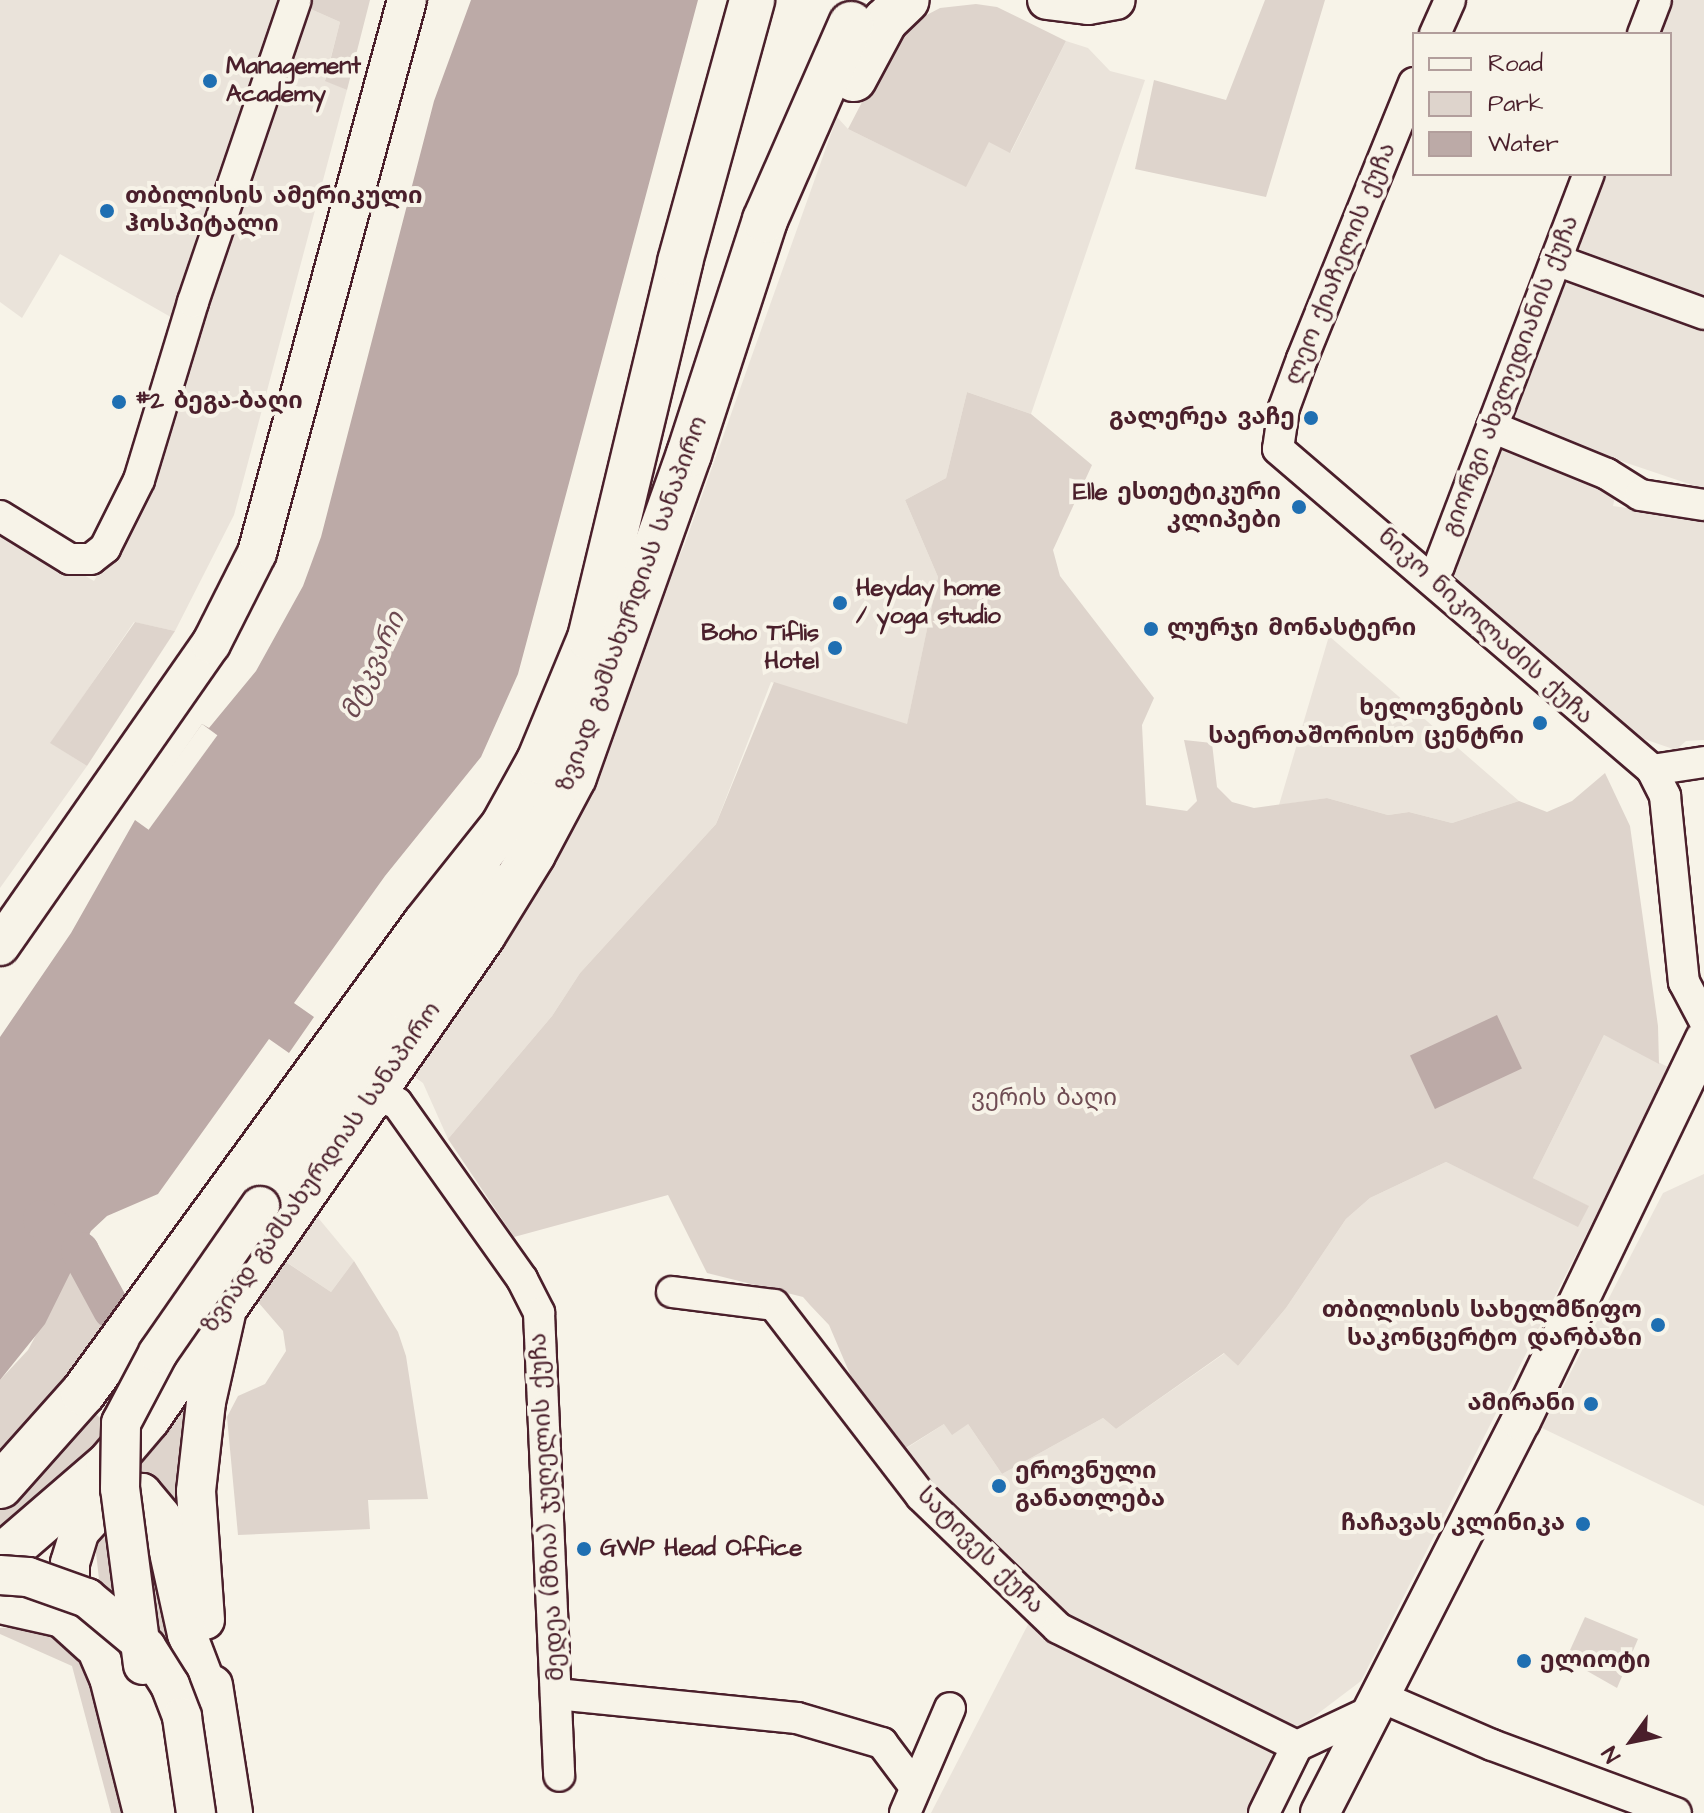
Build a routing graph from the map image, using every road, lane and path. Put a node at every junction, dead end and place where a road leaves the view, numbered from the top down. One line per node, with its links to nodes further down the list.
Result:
1 (296, 0): 18 (street)
2 (407, 0): 24 (main road)
3 (752, 0): 20 (highway, ზვიად გამსახურდიას სანაპირო)
4 (1047, 0): 7 (main road)
5 (1450, 0): 9 (street)
6 (1656, 0): 10 (street)
7 (1106, 1)
8 (871, 9): 20 (highway); 28 (highway, ზვიად გამსახურდიას სანაპირო)
9 (1436, 32)
10 (1644, 32)
11 (1412, 88): 16 (street, ლეო ქიაჩელის ქუჩა)
12 (1588, 176): 13 (street, გიორგი ახვლედიანის ქუჩა)
13 (1556, 260): 14 (street); 15 (street, გიორგი ახვლედიანის ქუჩა)
14 (1704, 314)
15 (1492, 427): 17 (street); 19 (street, გიორგი ახვლედიანის ქუჩა)
16 (1278, 449): 19 (street, ნიკო ნიკოლაძის ქუჩა)
17 (1704, 505)
18 (0, 516)
19 (1429, 575): 22 (street, ნიკო ნიკოლაძის ქუჩა)
20 (590, 638): 23 (highway, ზვიად გამსახურდიას სანაპირო)
21 (1704, 762): 22 (street)
22 (1652, 770): 25 (street)
23 (503, 826): 31 (highway, ზვიად გამსახურდიას სანაპირო); 44 (main road, ზვიად გამსახურდიას სანაპირო, bridge)
24 (0, 946)
25 (1704, 1020)
26 (1704, 1040): 27 (main road)
27 (1695, 1064): 37 (main road)
28 (371, 1095): 30 (highway, ზვიად გამსახურდიას სანაპირო); 36 (street, მედეა (მზია) ჯუღელის ქუჩა)
29 (672, 1292): 40 (street, სატივეს ქუჩა)
30 (228, 1307): 32 (highway, ზვიად გამსახურდიას სანაპირო); 39 (main road)
31 (0, 1486)
32 (0, 1558)
33 (0, 1575): 45 (main road, bridge)
34 (0, 1604): 35 (main road)
35 (96, 1649): 39 (main road); 43 (main road)
36 (556, 1694): 41 (street, მედეა (მზია) ჯუღელის ქუჩა); 42 (street, მედეა (მზია) ჯუღელის ქუჩა)
37 (1378, 1704): 40 (street); 48 (main road); 49 (street)
38 (950, 1708): 42 (street, მედეა (მზია) ჯუღელის ქუჩა)
39 (216, 1710): 46 (main road)
40 (1297, 1746): 47 (street)
41 (559, 1776)
42 (910, 1800)
43 (143, 1813)
44 (163, 1813)
45 (196, 1813)
46 (233, 1813)
47 (1264, 1813)
48 (1320, 1813)
49 (1676, 1813)

